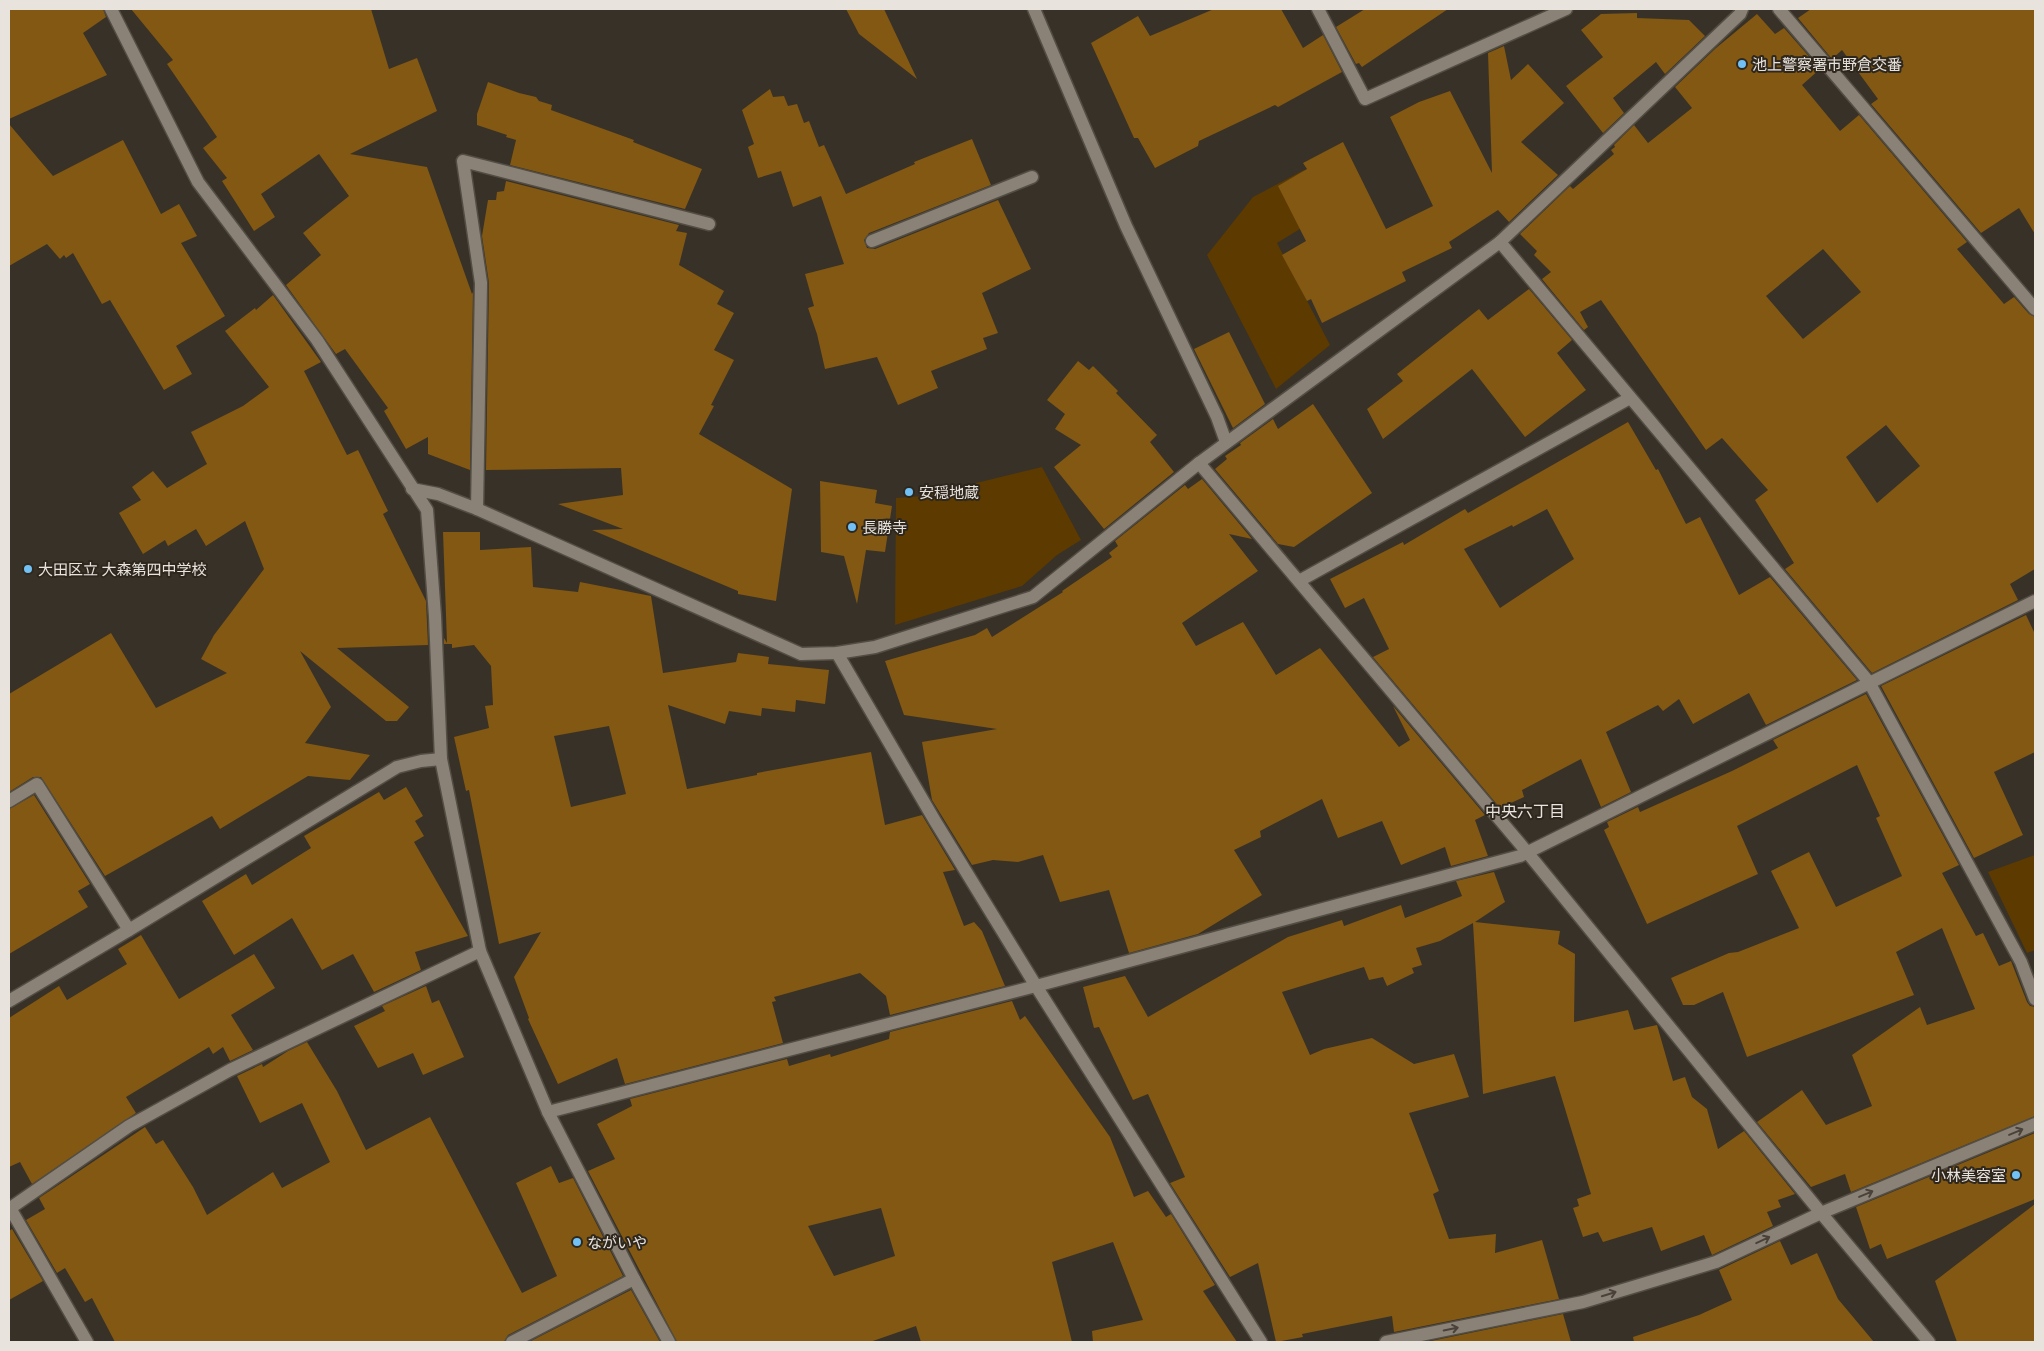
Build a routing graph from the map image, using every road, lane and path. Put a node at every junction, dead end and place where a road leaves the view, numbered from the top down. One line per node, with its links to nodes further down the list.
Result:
1 (111, 9): 15 (street)
2 (1034, 9): 13 (street)
3 (1318, 9): 4 (street)
4 (1566, 9)
5 (1742, 9): 10 (street)
6 (1779, 9): 11 (street)
7 (1032, 177): 9 (street)
8 (710, 224): 16 (street)
9 (872, 241)
10 (1500, 242): 12 (street); 13 (street)
11 (2035, 309)
12 (1630, 398): 17 (street); 20 (street)
13 (1226, 442): 14 (street)
14 (1199, 462): 17 (street); 19 (street)
15 (412, 489): 16 (street); 21 (street)
16 (477, 509): 19 (street)
17 (1299, 581): 23 (street)
18 (2035, 601): 20 (street)
19 (837, 653): 26 (street)
20 (1869, 682): 23 (street); 27 (street)
21 (441, 759): 24 (street); 25 (street)
22 (9, 801): 24 (street)
23 (1527, 852): 26 (street); 32 (street)
24 (128, 930): 28 (street)
25 (480, 951): 29 (street); 31 (street)
26 (1036, 986): 29 (street); 37 (street)
27 (2035, 998)
28 (9, 1001)
29 (548, 1112): 33 (street)
30 (2035, 1124): 32 (street, one-way to 30)
31 (9, 1209): 34 (street)
32 (1821, 1213): 38 (street, one-way to 32); 39 (street)
33 (634, 1279): 35 (street); 36 (street)
34 (87, 1342)
35 (512, 1342)
36 (669, 1342)
37 (1261, 1342)
38 (1386, 1342)
39 (1929, 1342)

